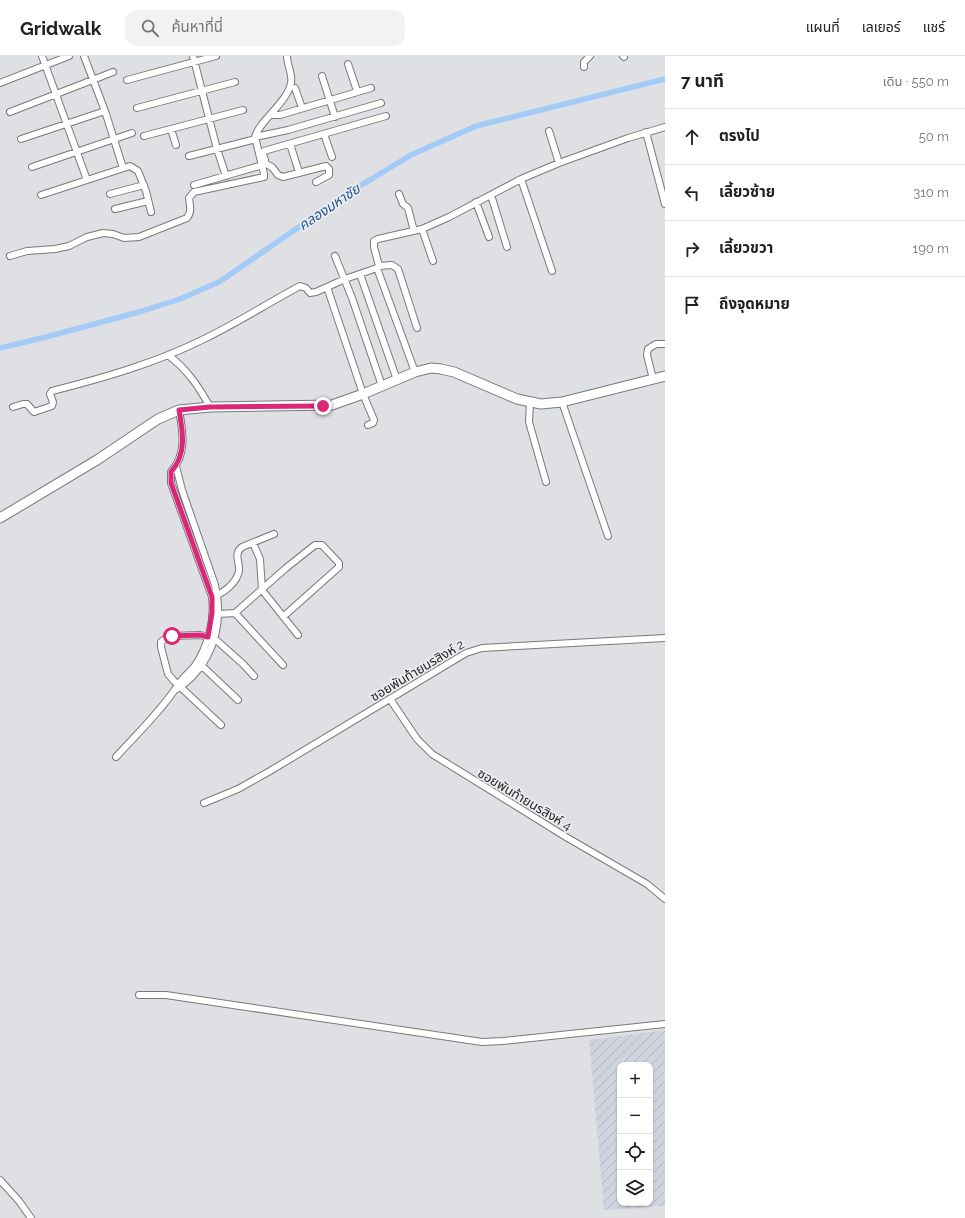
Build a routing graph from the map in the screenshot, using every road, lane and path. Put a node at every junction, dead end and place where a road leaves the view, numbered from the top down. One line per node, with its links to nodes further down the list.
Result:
1 (42, 56): 9 (street)
2 (69, 56): 9 (street)
3 (84, 56): 13 (street)
4 (216, 56): 7 (street)
5 (287, 56): 29 (street)
6 (590, 56): 10 (street)
7 (194, 59): 14 (street); 19 (street)
8 (348, 64): 20 (street)
9 (45, 65): 16 (street); 21 (street)
10 (584, 67)
11 (113, 72): 13 (street)
12 (322, 76): 22 (street)
13 (93, 80): 21 (street); 27 (street)
14 (127, 80)
15 (235, 82): 19 (street)
16 (0, 83)
17 (295, 88): 25 (street)
18 (371, 88): 20 (street)
19 (203, 90): 24 (street); 32 (street)
20 (357, 91): 22 (street)
21 (56, 94): 28 (street); 33 (street)
22 (329, 100): 25 (street); 31 (street)
23 (381, 102): 31 (street)
24 (137, 108)
25 (302, 108): 29 (street)
26 (243, 110): 32 (street)
27 (104, 111): 33 (street); 43 (street)
28 (10, 112)
29 (271, 115): 44 (street)
30 (386, 116): 40 (street)
31 (335, 117): 36 (street)
32 (210, 119): 35 (street); 47 (street)
33 (66, 123): 42 (street); 48 (street)
34 (665, 127): 38 (street)
35 (171, 129): 41 (street); 46 (street)
36 (288, 130): 44 (street); 45 (street)
37 (549, 131): 51 (street)
38 (646, 132): 51 (street); 68 (street)
39 (132, 133): 43 (street)
40 (324, 134): 45 (street); 50 (street)
41 (144, 136)
42 (21, 139)
43 (114, 139): 48 (street); 54 (street)
44 (253, 139): 47 (street); 52 (street)
45 (291, 144): 52 (street); 55 (street)
46 (176, 145)
47 (217, 149): 49 (street); 56 (street)
48 (76, 153): 53 (street); 58 (street)
49 (189, 156)
50 (332, 157)
51 (559, 163): 57 (street)
52 (264, 165): 55 (street); 56 (street); 75 (street)
53 (32, 168)
54 (123, 168): 58 (street); 60 (street)
55 (299, 172): 59 (street)
56 (226, 176): 61 (street)
57 (521, 179): 65 (street); 79 (street)
58 (87, 180): 64 (street)
59 (316, 182)
60 (144, 185): 62 (street); 66 (street)
61 (194, 185)
62 (110, 194)
63 (399, 194): 72 (street)
64 (41, 195)
65 (491, 196): 67 (street); 74 (street)
66 (148, 201): 69 (street); 70 (street)
67 (476, 202): 71 (street); 73 (street)
68 (665, 204)
69 (115, 209)
70 (151, 212)
71 (422, 229): 72 (street); 77 (street)
72 (414, 231): 78 (street)
73 (489, 237)
74 (507, 247)
75 (10, 256)
76 (335, 256): 81 (street)
77 (433, 261)
78 (378, 267): 80 (street); 83 (street); 86 (street)
79 (552, 271)
80 (360, 274): 81 (street); 89 (street)
81 (345, 279): 82 (street); 90 (street)
82 (327, 288): 85 (street); 91 (street)
83 (418, 328)
84 (665, 344): 88 (street)
85 (168, 355): 94 (street); 95 (street)
86 (415, 372): 89 (street); 92 (street)
87 (665, 376): 88 (street)
88 (653, 379): 93 (street)
89 (397, 380): 90 (street)
90 (382, 386): 91 (street)
91 (363, 394): 95 (street); 97 (street)
92 (530, 402): 93 (street); 99 (street)
93 (562, 402): 102 (street)
94 (13, 407)
95 (210, 407): 96 (street)
96 (179, 410): 98 (street); 100 (street)
97 (368, 426)
98 (176, 466): 105 (street); 105 (street)
99 (546, 482)
100 (0, 518)
101 (274, 534): 103 (street)
102 (608, 536)
103 (253, 543): 104 (street); 105 (street)
104 (262, 590): 106 (street); 108 (street); 108 (street)
105 (215, 596): 107 (street); 110 (street)
106 (235, 613): 107 (street); 112 (street)
107 (218, 614): 110 (street)
108 (284, 616): 109 (street)
109 (298, 635)
110 (211, 638): 113 (street); 114 (street); 115 (street); 115 (street)
111 (665, 638): 116 (street, ซอยพันท้ายนรสิงห์ 2)
112 (283, 665)
113 (202, 666): 115 (street); 117 (street)
114 (254, 676)
115 (178, 687): 118 (street); 119 (street)
116 (390, 699): 120 (street, ซอยพันท้ายนรสิงห์ 2); 121 (street, ซอยพันท้ายนรสิงห์ 4)
117 (238, 700)
118 (221, 725)
119 (116, 756)
120 (204, 803)
121 (665, 899)
122 (140, 995): 123 (street)
123 (665, 1024)
124 (0, 1180): 125 (street)
125 (31, 1218)

